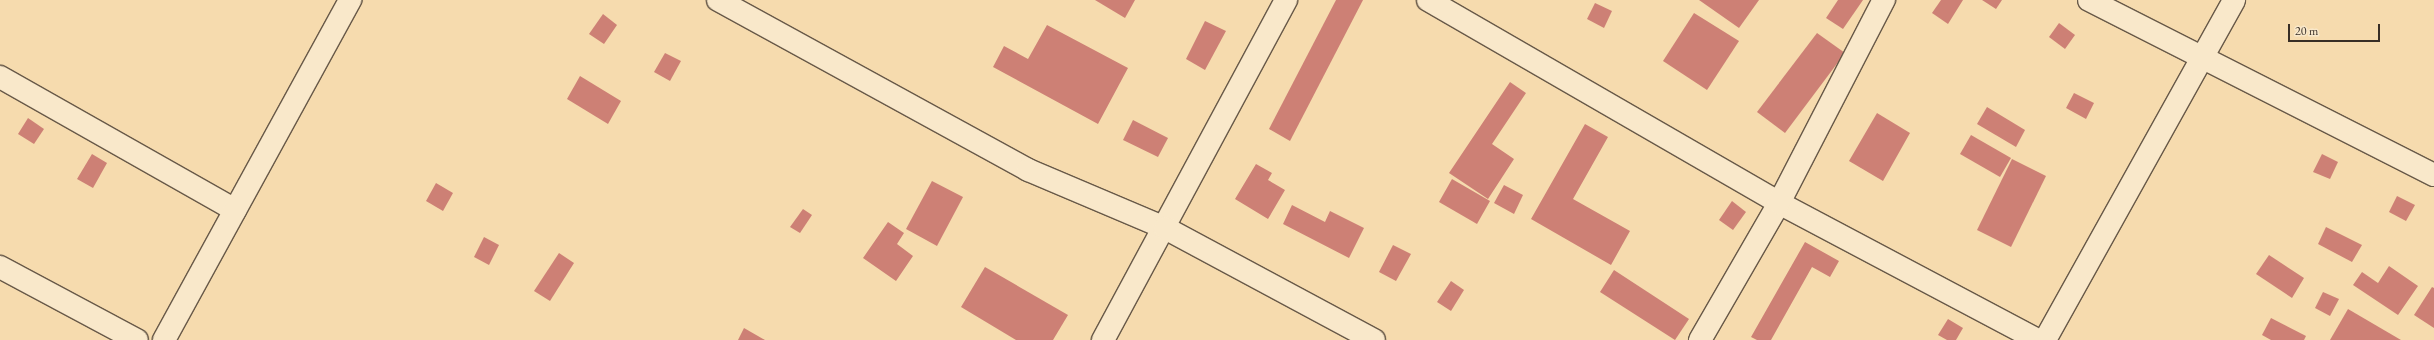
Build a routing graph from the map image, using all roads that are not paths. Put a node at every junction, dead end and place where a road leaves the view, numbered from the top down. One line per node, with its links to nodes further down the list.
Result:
1 (350, 0): 12 (street)
2 (718, 0): 13 (street)
3 (1286, 0): 13 (street)
4 (1428, 0): 11 (street)
5 (1884, 0): 11 (street)
6 (2089, 0): 8 (street)
7 (2234, 0): 8 (street)
8 (2202, 59): 10 (street); 21 (street)
9 (0, 77): 12 (street)
10 (2434, 175)
11 (1779, 203): 19 (street); 20 (street)
12 (235, 210): 16 (street)
13 (1165, 228): 17 (street); 18 (street)
14 (0, 267): 15 (street)
15 (137, 340)
16 (164, 340)
17 (1103, 340)
18 (1374, 340)
19 (1700, 340)
20 (2038, 340)
21 (2045, 340)

